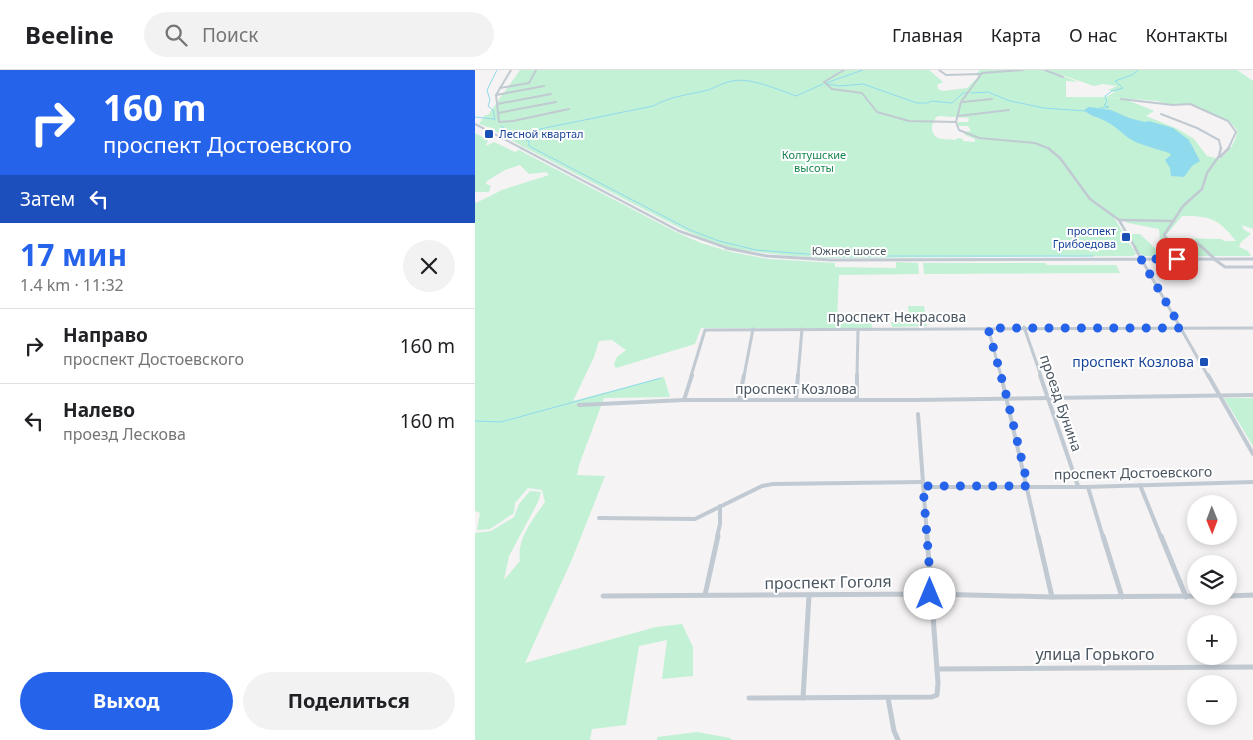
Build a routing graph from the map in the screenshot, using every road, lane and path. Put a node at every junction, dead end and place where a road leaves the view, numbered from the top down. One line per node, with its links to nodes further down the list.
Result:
1 (511, 70): 12 (street)
2 (536, 70): 12 (street)
3 (844, 70): 25 (street)
4 (939, 70): 8 (street)
5 (967, 70): 8 (street)
6 (1023, 70): 9 (street)
7 (1045, 70): 10 (street)
8 (970, 73): 9 (street)
9 (981, 74): 18 (street)
10 (1063, 77)
11 (544, 86): 14 (street)
12 (500, 88): 14 (street)
13 (551, 94): 19 (street)
14 (496, 95): 19 (street)
15 (992, 99): 18 (street)
16 (1121, 99): 27 (street)
17 (556, 102): 22 (street)
18 (961, 102): 24 (street)
19 (497, 104): 22 (street)
20 (569, 109): 22 (street)
21 (1009, 110): 24 (street)
22 (498, 113)
23 (1161, 114): 27 (street)
24 (959, 116): 25 (street)
25 (956, 122): 28 (street)
26 (475, 125): 30 (street, Южное шоссе)
27 (1220, 157): 29 (street)
28 (1119, 220): 29 (street); 30 (street)
29 (1174, 221): 31 (street)
30 (1141, 259): 31 (street, Южное шоссе); 36 (street)
31 (1214, 259): 32 (street, Южное шоссе); 33 (street)
32 (1253, 259)
33 (1253, 267)
34 (1024, 327): 35 (street, проспект Некрасова); 36 (street, проспект Некрасова); 44 (street, проезд Бунина)
35 (988, 328): 40 (street, проспект Некрасова); 43 (street)
36 (1181, 328): 37 (street, проспект Некрасова); 41 (street)
37 (1253, 328)
38 (753, 329): 39 (street, проспект Некрасова); 45 (street, проспект Некрасова); 46 (street)
39 (802, 329): 40 (street, проспект Некрасова); 47 (street)
40 (858, 330): 48 (street)
41 (1219, 395): 42 (street, проспект Козлова); 44 (street, проспект Козлова); 51 (street)
42 (1253, 395)
43 (1007, 398): 44 (street, проспект Козлова); 48 (street, проспект Козлова); 55 (street)
44 (1048, 398): 56 (street, проезд Бунина)
45 (684, 400): 46 (street, проспект Козлова); 49 (street, проспект Козлова)
46 (739, 400): 47 (street, проспект Козлова)
47 (796, 400): 48 (street, проспект Козлова)
48 (857, 400)
49 (579, 405)
50 (918, 414): 53 (street)
51 (1253, 454)
52 (1253, 482): 54 (street, проспект Достоевского)
53 (922, 484): 55 (street, проспект Достоевского); 58 (street, проспект Достоевского); 60 (street)
54 (1140, 485): 57 (street, проспект Достоевского); 68 (street)
55 (1028, 486): 56 (street, проспект Достоевского); 66 (street)
56 (1078, 486): 57 (street, проспект Достоевского)
57 (1088, 487): 67 (street)
58 (720, 506): 59 (street, проспект Достоевского); 61 (street)
59 (599, 518)
60 (930, 594): 64 (street, проспект Гоголя); 66 (street, проспект Гоголя); 70 (street)
61 (705, 595): 63 (street, проспект Гоголя); 64 (street, проспект Гоголя)
62 (1253, 595): 65 (street)
63 (603, 596)
64 (809, 596): 72 (street)
65 (1237, 596)
66 (1052, 597): 67 (street, проспект Гоголя)
67 (1122, 597): 68 (street, проспект Гоголя)
68 (1186, 597)
69 (1253, 667): 70 (street, улица Горького)
70 (937, 669): 73 (street)
71 (749, 698): 72 (street)
72 (803, 698): 73 (street)
73 (888, 698): 74 (street)
74 (898, 740)

